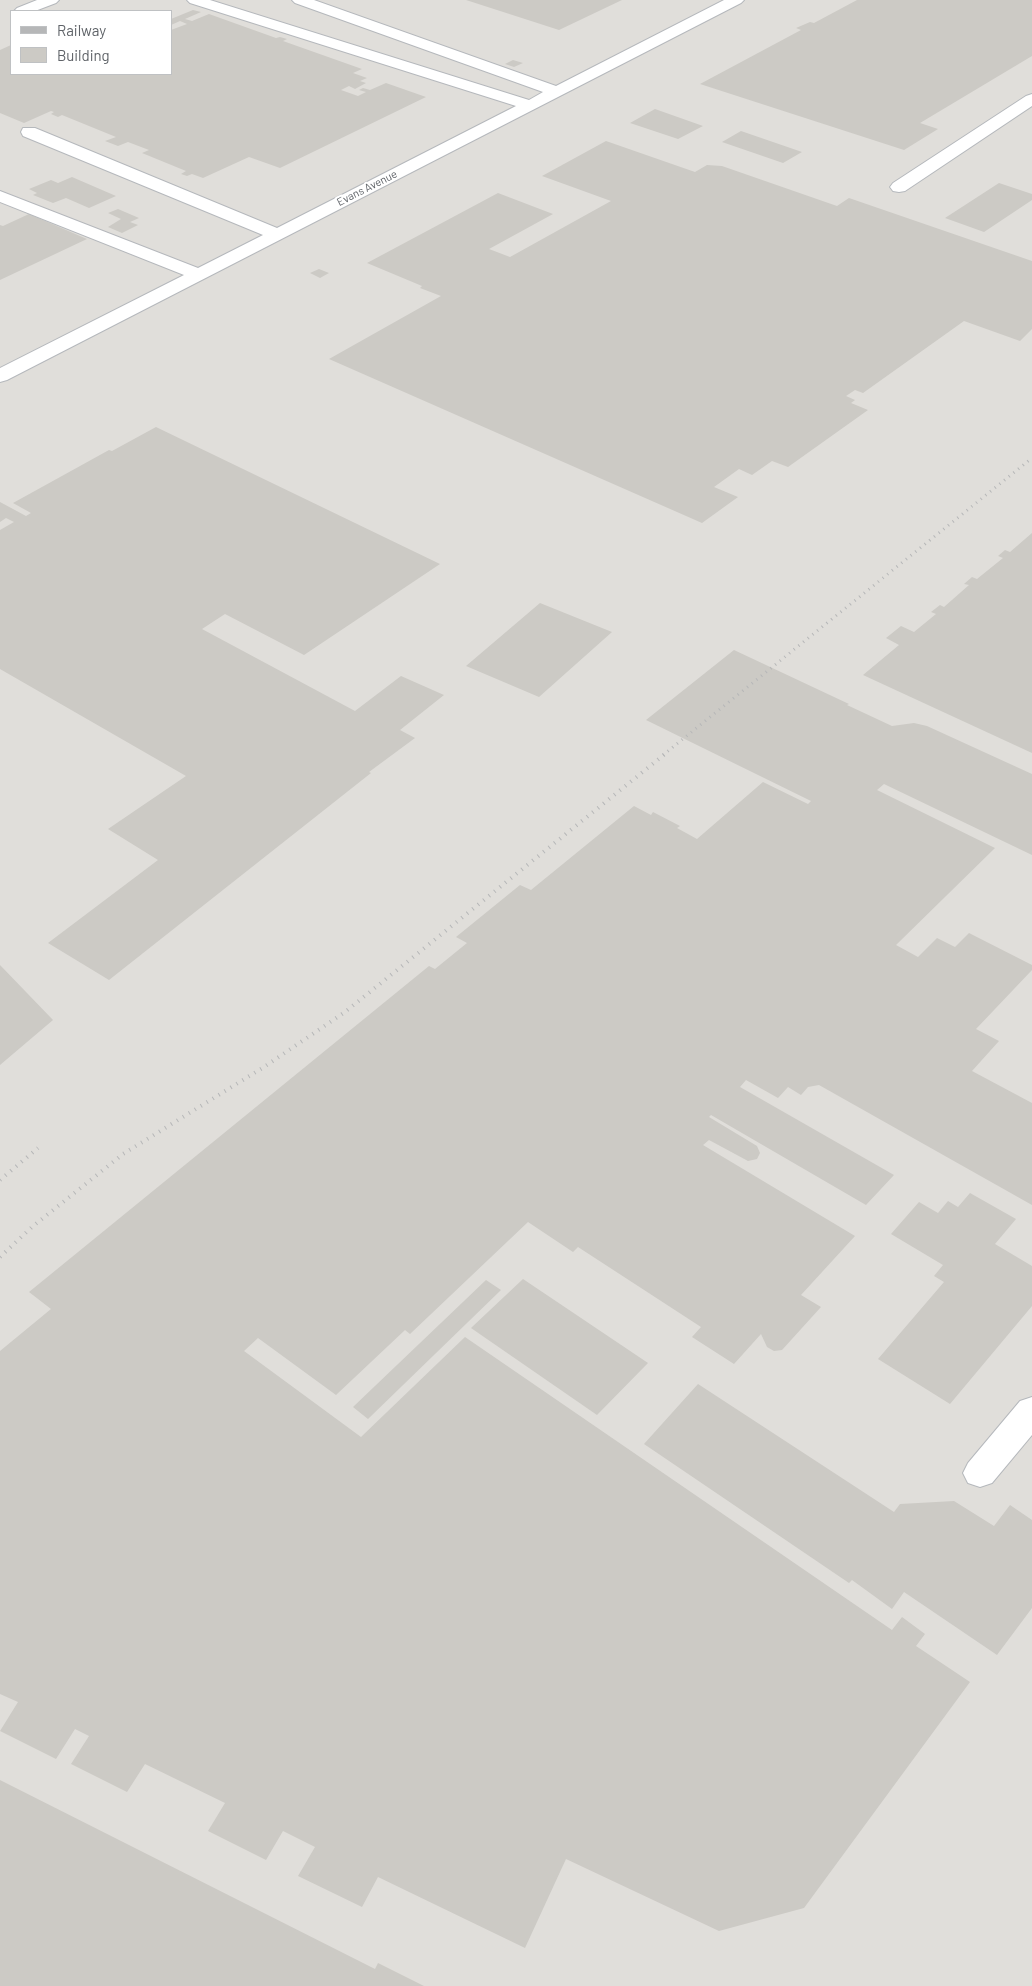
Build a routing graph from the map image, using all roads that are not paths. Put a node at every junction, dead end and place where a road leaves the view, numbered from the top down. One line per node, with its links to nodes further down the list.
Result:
1 (52, 0): 5 (lane)
2 (195, 0): 8 (lane)
3 (300, 0): 6 (lane)
4 (736, 0): 6 (lane, Evans Avenue)
5 (25, 10)
6 (555, 91): 8 (lane, Evans Avenue)
7 (1032, 99): 10 (lane)
8 (529, 105): 12 (lane, Evans Avenue)
9 (29, 132): 12 (lane)
10 (899, 187)
11 (0, 196): 13 (lane)
12 (277, 234): 13 (lane, Evans Avenue)
13 (198, 274): 14 (lane, Evans Avenue)
14 (0, 376)
15 (1032, 1411): 16 (lane)
16 (980, 1473)

